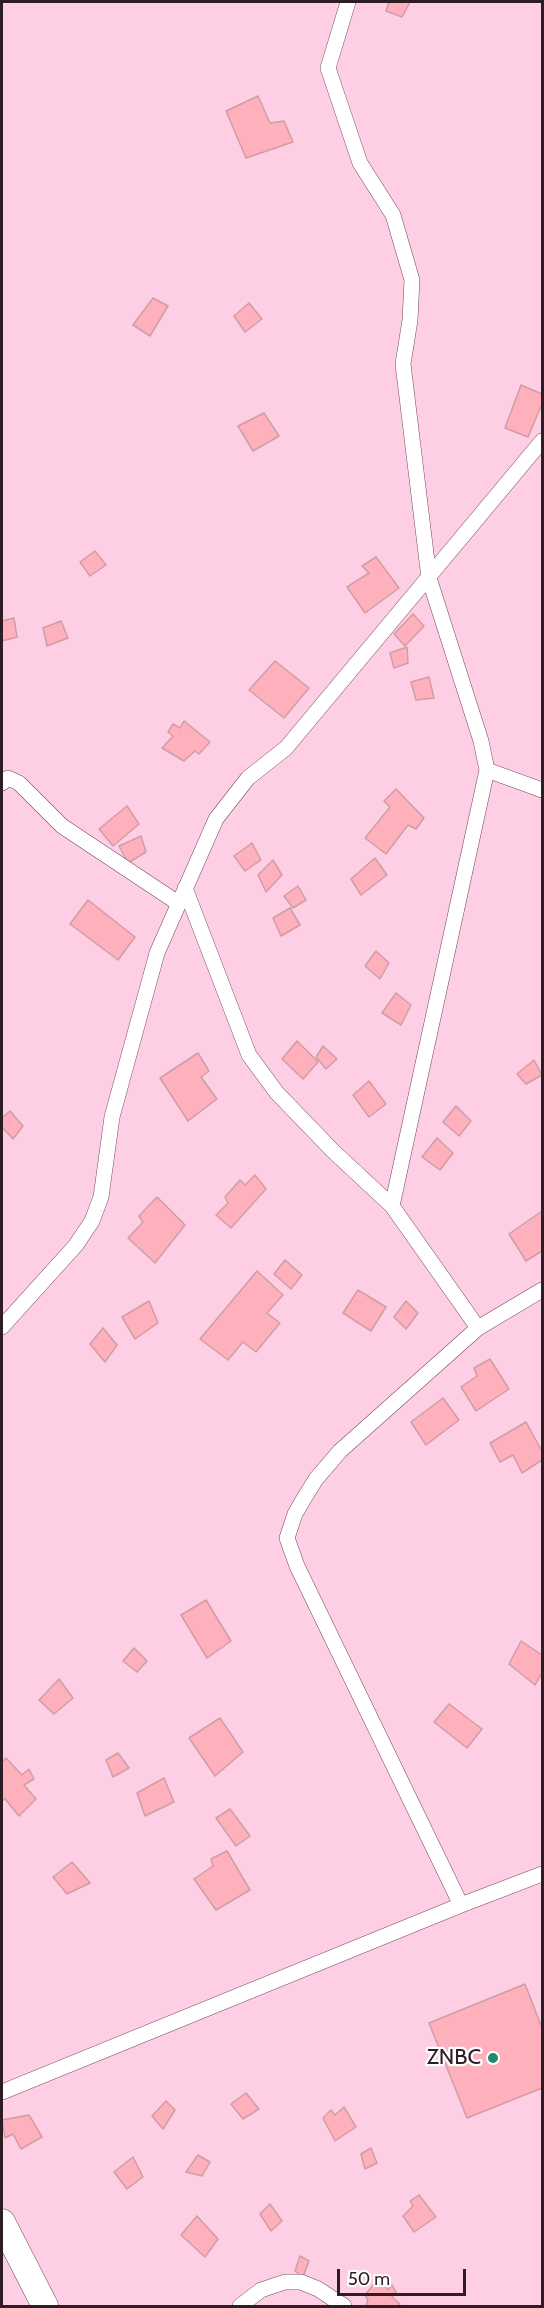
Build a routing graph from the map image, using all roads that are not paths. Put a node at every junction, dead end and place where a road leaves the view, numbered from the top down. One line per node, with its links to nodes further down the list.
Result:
1 (348, 2): 3 (street)
2 (543, 441): 3 (street)
3 (429, 578): 4 (street); 7 (street)
4 (487, 770): 6 (street); 9 (street)
5 (2, 783): 8 (street)
6 (543, 790)
7 (185, 888): 8 (street); 9 (street)
8 (178, 903): 11 (street)
9 (392, 1206): 12 (street)
10 (543, 1290): 12 (street)
11 (2, 1327)
12 (477, 1328): 14 (street)
13 (543, 1874): 14 (street)
14 (461, 1905): 15 (street)
15 (2, 2092)
16 (2, 2222): 17 (main road)
17 (45, 2307)
18 (240, 2307): 19 (street)
19 (344, 2307)

